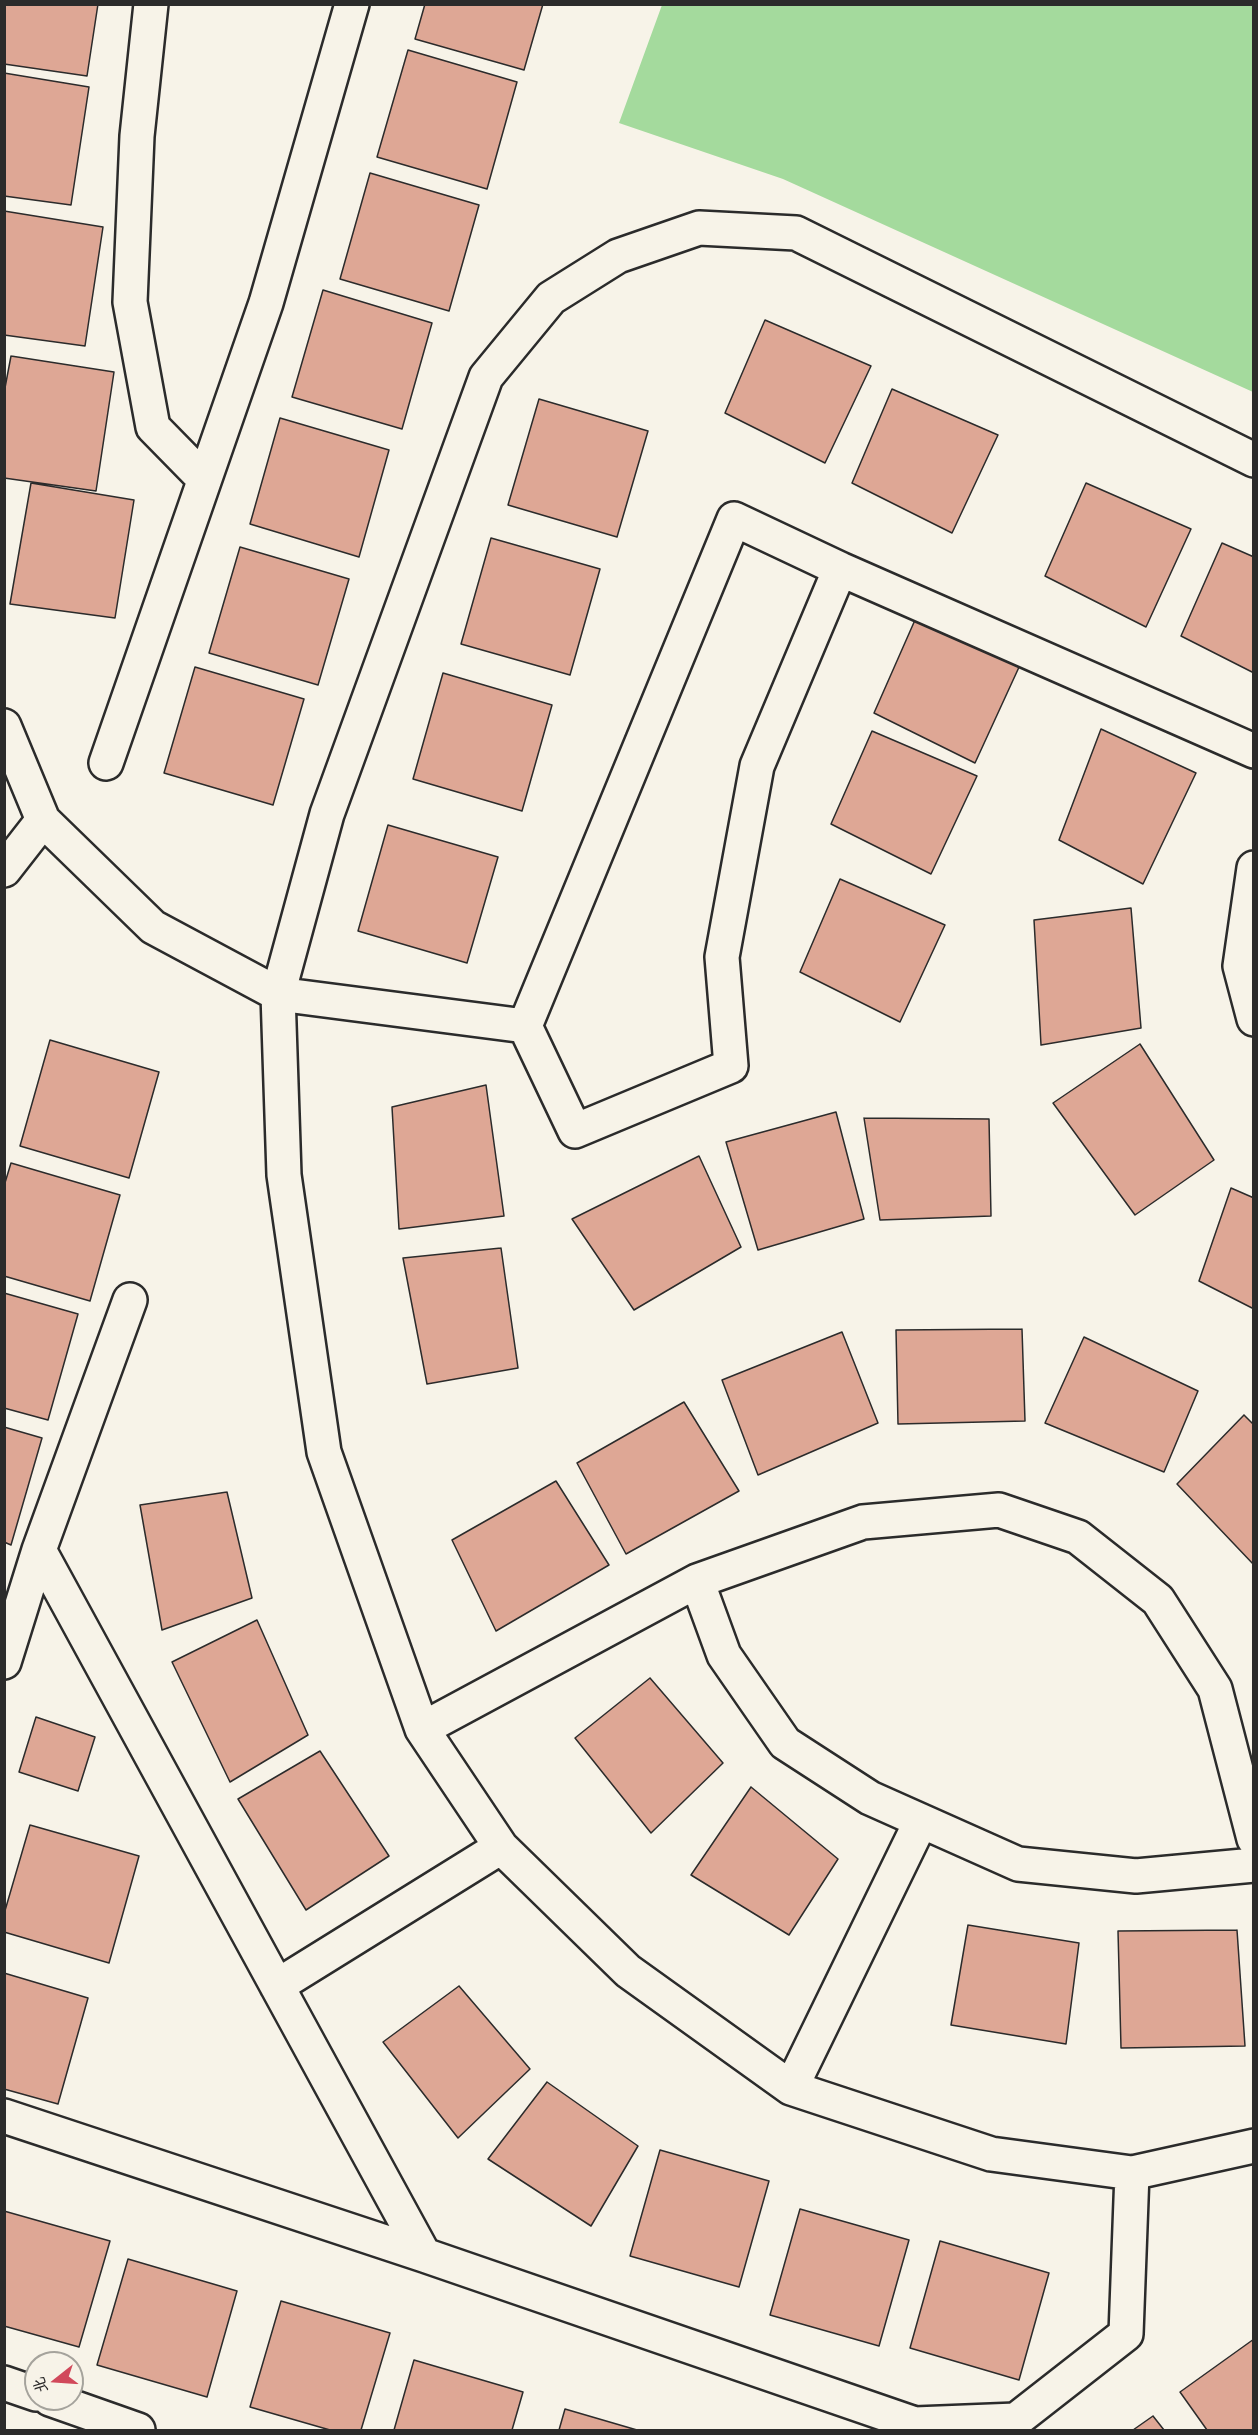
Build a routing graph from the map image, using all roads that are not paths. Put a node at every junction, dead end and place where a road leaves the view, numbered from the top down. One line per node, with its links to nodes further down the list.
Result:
1 (151, 4): 4 (street)
2 (352, 4): 4 (street)
3 (1254, 460): 12 (street)
4 (204, 479): 8 (street)
5 (840, 568): 7 (street); 14 (street); 14 (street)
6 (4, 726): 9 (street)
7 (1254, 751)
8 (106, 763)
9 (43, 820): 11 (street); 12 (street)
10 (1254, 868): 13 (street)
11 (4, 870)
12 (278, 994): 14 (street); 19 (street)
13 (1254, 1019)
14 (525, 1026)
15 (130, 1300): 16 (street)
16 (39, 1550): 18 (street); 24 (street)
17 (697, 1581): 19 (street); 20 (street); 21 (street)
18 (4, 1662)
19 (422, 1729): 22 (street)
20 (921, 1821): 23 (street); 25 (street)
21 (1254, 1839)
22 (501, 1848): 24 (street); 25 (street)
23 (1254, 1865)
24 (278, 1986): 29 (street)
25 (791, 2088): 28 (street)
26 (4, 2116): 29 (street)
27 (1254, 2146): 28 (street)
28 (1132, 2173): 29 (street)
29 (424, 2255)
30 (4, 2383): 31 (street)
31 (24, 2390)
32 (84, 2411): 33 (street)
33 (138, 2430)

